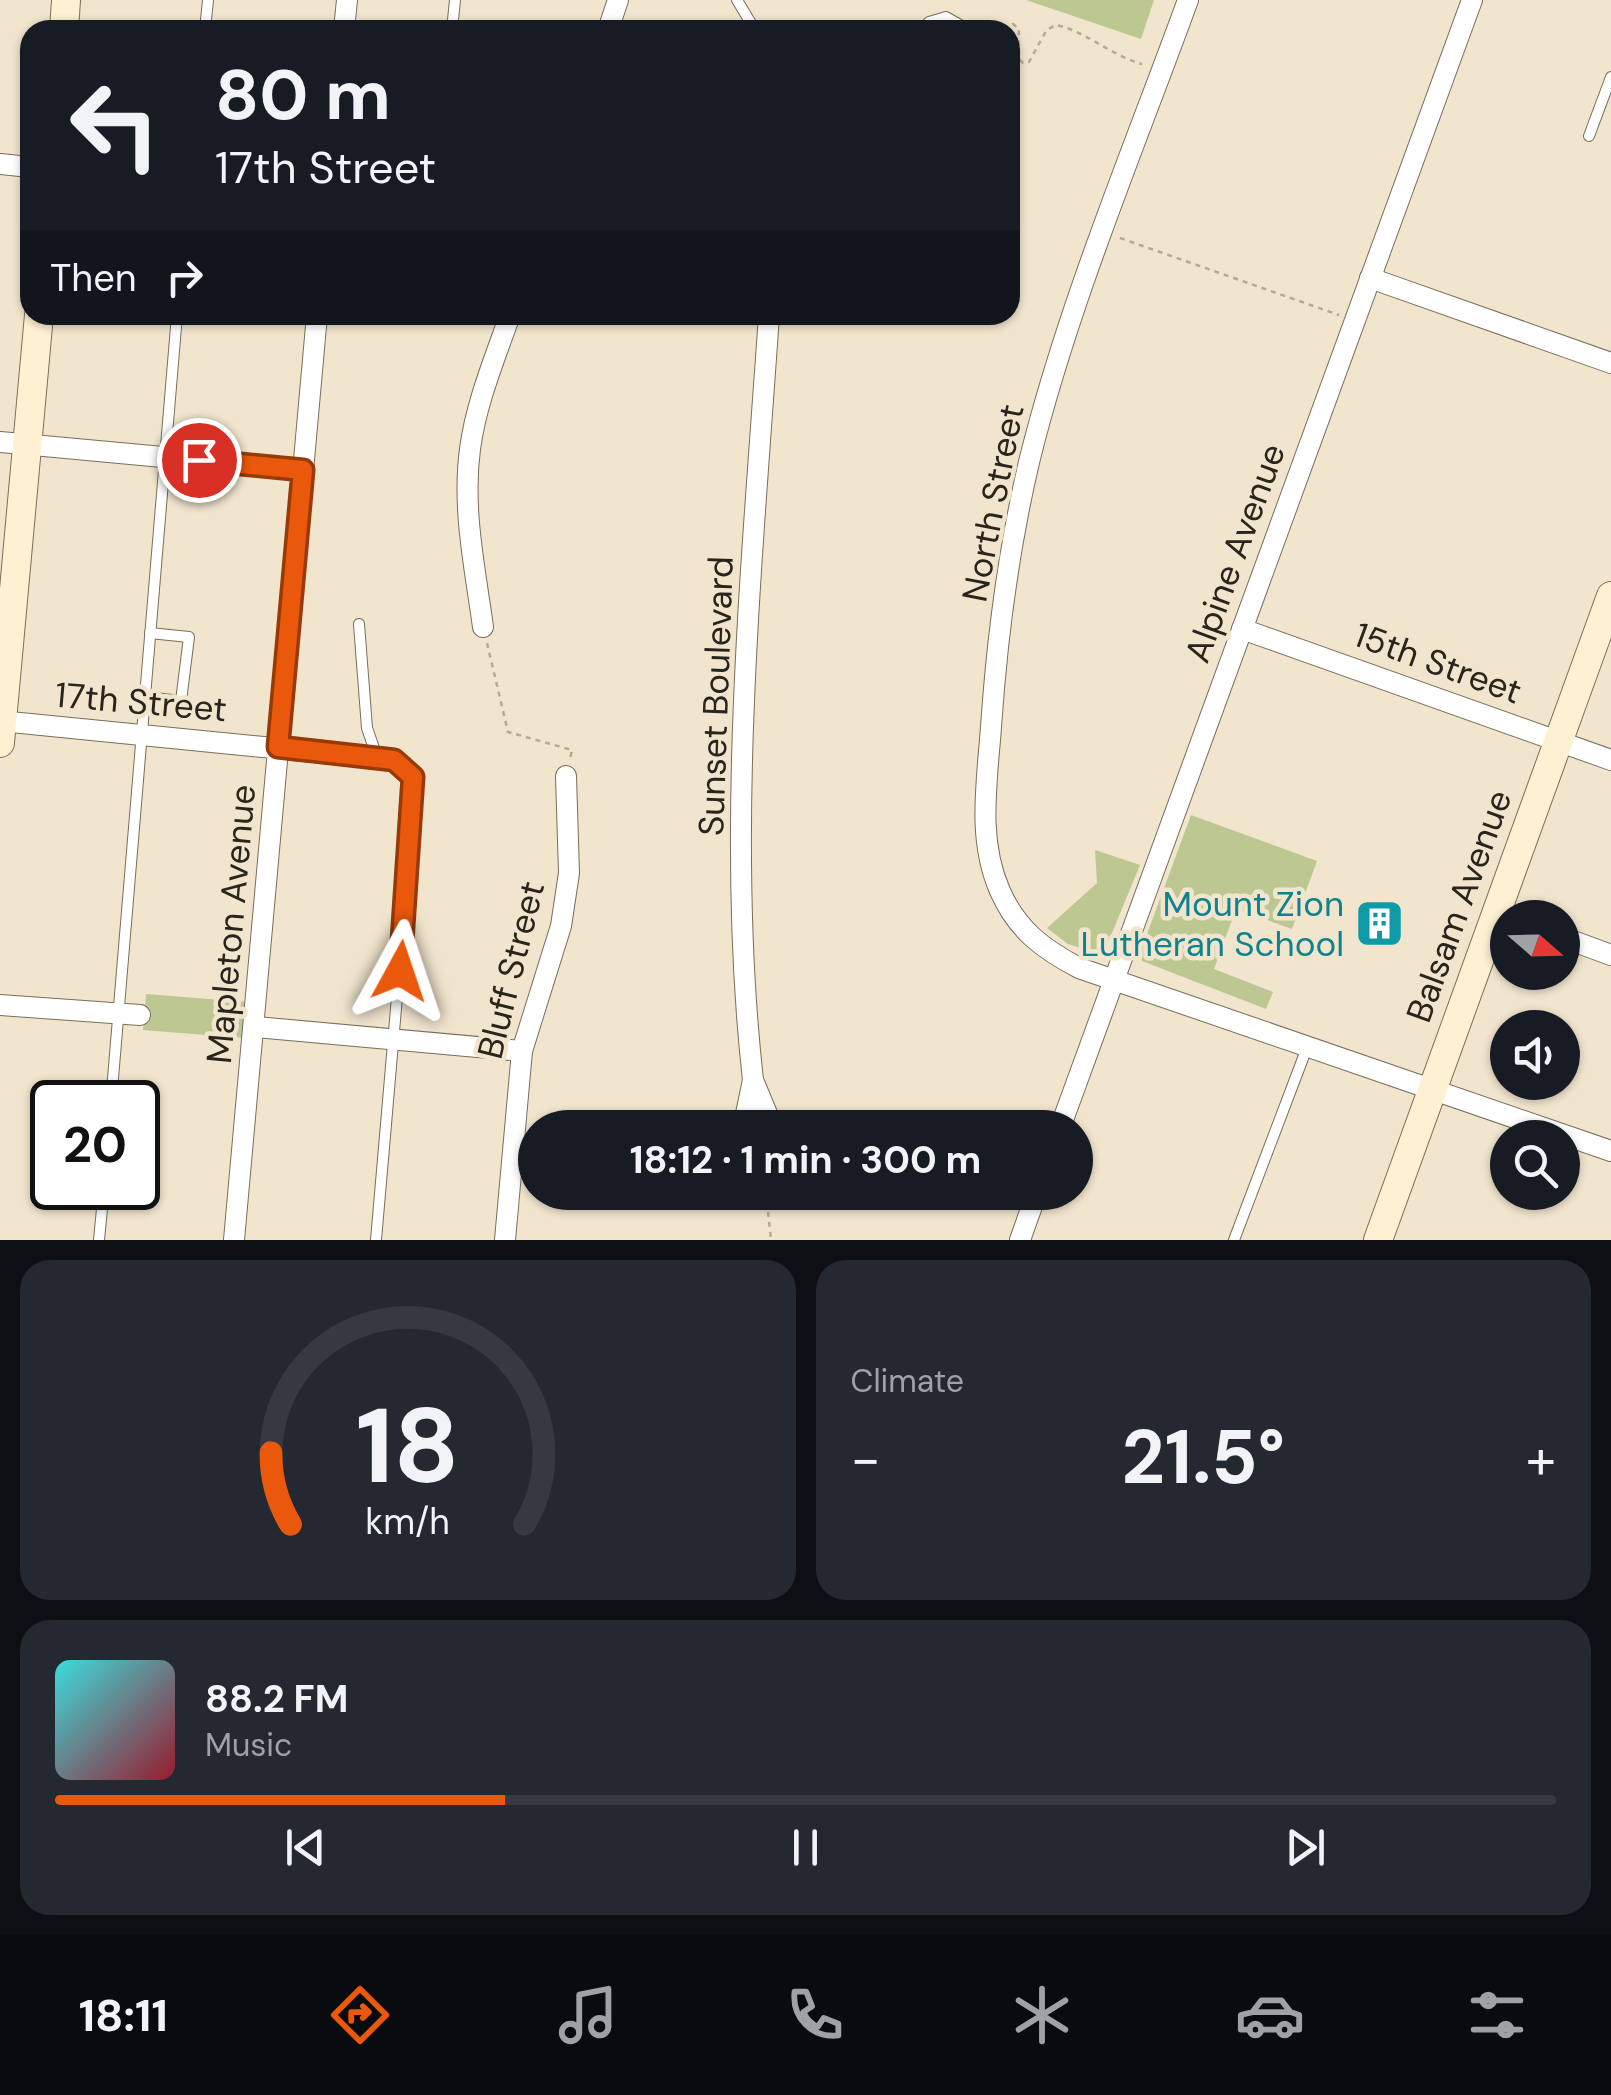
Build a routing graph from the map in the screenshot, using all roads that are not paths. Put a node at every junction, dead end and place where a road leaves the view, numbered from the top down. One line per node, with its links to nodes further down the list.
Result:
1 (1188, 0): 32 (street, North Street)
2 (1472, 0): 5 (street, Alpine Avenue)
3 (1611, 77): 4 (lane)
4 (1589, 136)
5 (1370, 278): 11 (street); 18 (street, Alpine Avenue)
6 (37, 325): 12 (street)
7 (176, 325): 13 (lane)
8 (316, 325): 14 (street, Mapleton Avenue)
9 (507, 325): 17 (street)
10 (769, 325): 40 (street, Sunset Boulevard)
11 (1611, 363)
12 (14, 443): 13 (street); 21 (street)
13 (164, 457): 14 (street); 19 (lane)
14 (303, 470): 24 (street, Mapleton Avenue)
15 (1611, 596): 23 (street, Balsam Avenue)
16 (359, 624): 25 (lane)
17 (483, 628)
18 (1242, 629): 23 (street, 15th Street); 32 (street, Alpine Avenue)
19 (150, 632): 20 (lane); 20 (lane)
20 (145, 697): 22 (lane)
21 (1, 728): 22 (street, 17th Street)
22 (142, 734): 24 (street, 17th Street); 34 (lane)
23 (1558, 741): 26 (street, 15th Street); 28 (street, Balsam Avenue)
24 (278, 747): 25 (street, 17th Street); 35 (street, Mapleton Avenue)
25 (386, 759): 36 (lane)
26 (1611, 760)
27 (566, 776): 38 (street, Bluff Street)
28 (1507, 900)
29 (1580, 943): 31 (street)
30 (1490, 946): 41 (street, Balsam Avenue)
31 (1611, 954)
32 (1114, 979): 37 (street); 44 (street, Alpine Avenue)
33 (0, 1004): 34 (street)
34 (130, 1014): 39 (lane)
35 (256, 1028): 36 (street); 49 (street, Mapleton Avenue)
36 (394, 1040): 38 (street); 50 (lane)
37 (1308, 1044): 41 (street); 53 (lane)
38 (522, 1050): 51 (street, Bluff Street)
39 (116, 1080)
40 (753, 1080): 42 (street, Sunset Boulevard); 43 (street, Sunset Boulevard)
41 (1434, 1088): 45 (street); 54 (street, Balsam Avenue)
42 (747, 1110)
43 (766, 1110)
44 (1067, 1110)
45 (1611, 1152)
46 (102, 1210): 48 (lane)
47 (1031, 1210): 52 (street)
48 (99, 1240)
49 (234, 1240)
50 (376, 1240)
51 (505, 1240)
52 (1020, 1240)
53 (1234, 1240)
54 (1378, 1240)

